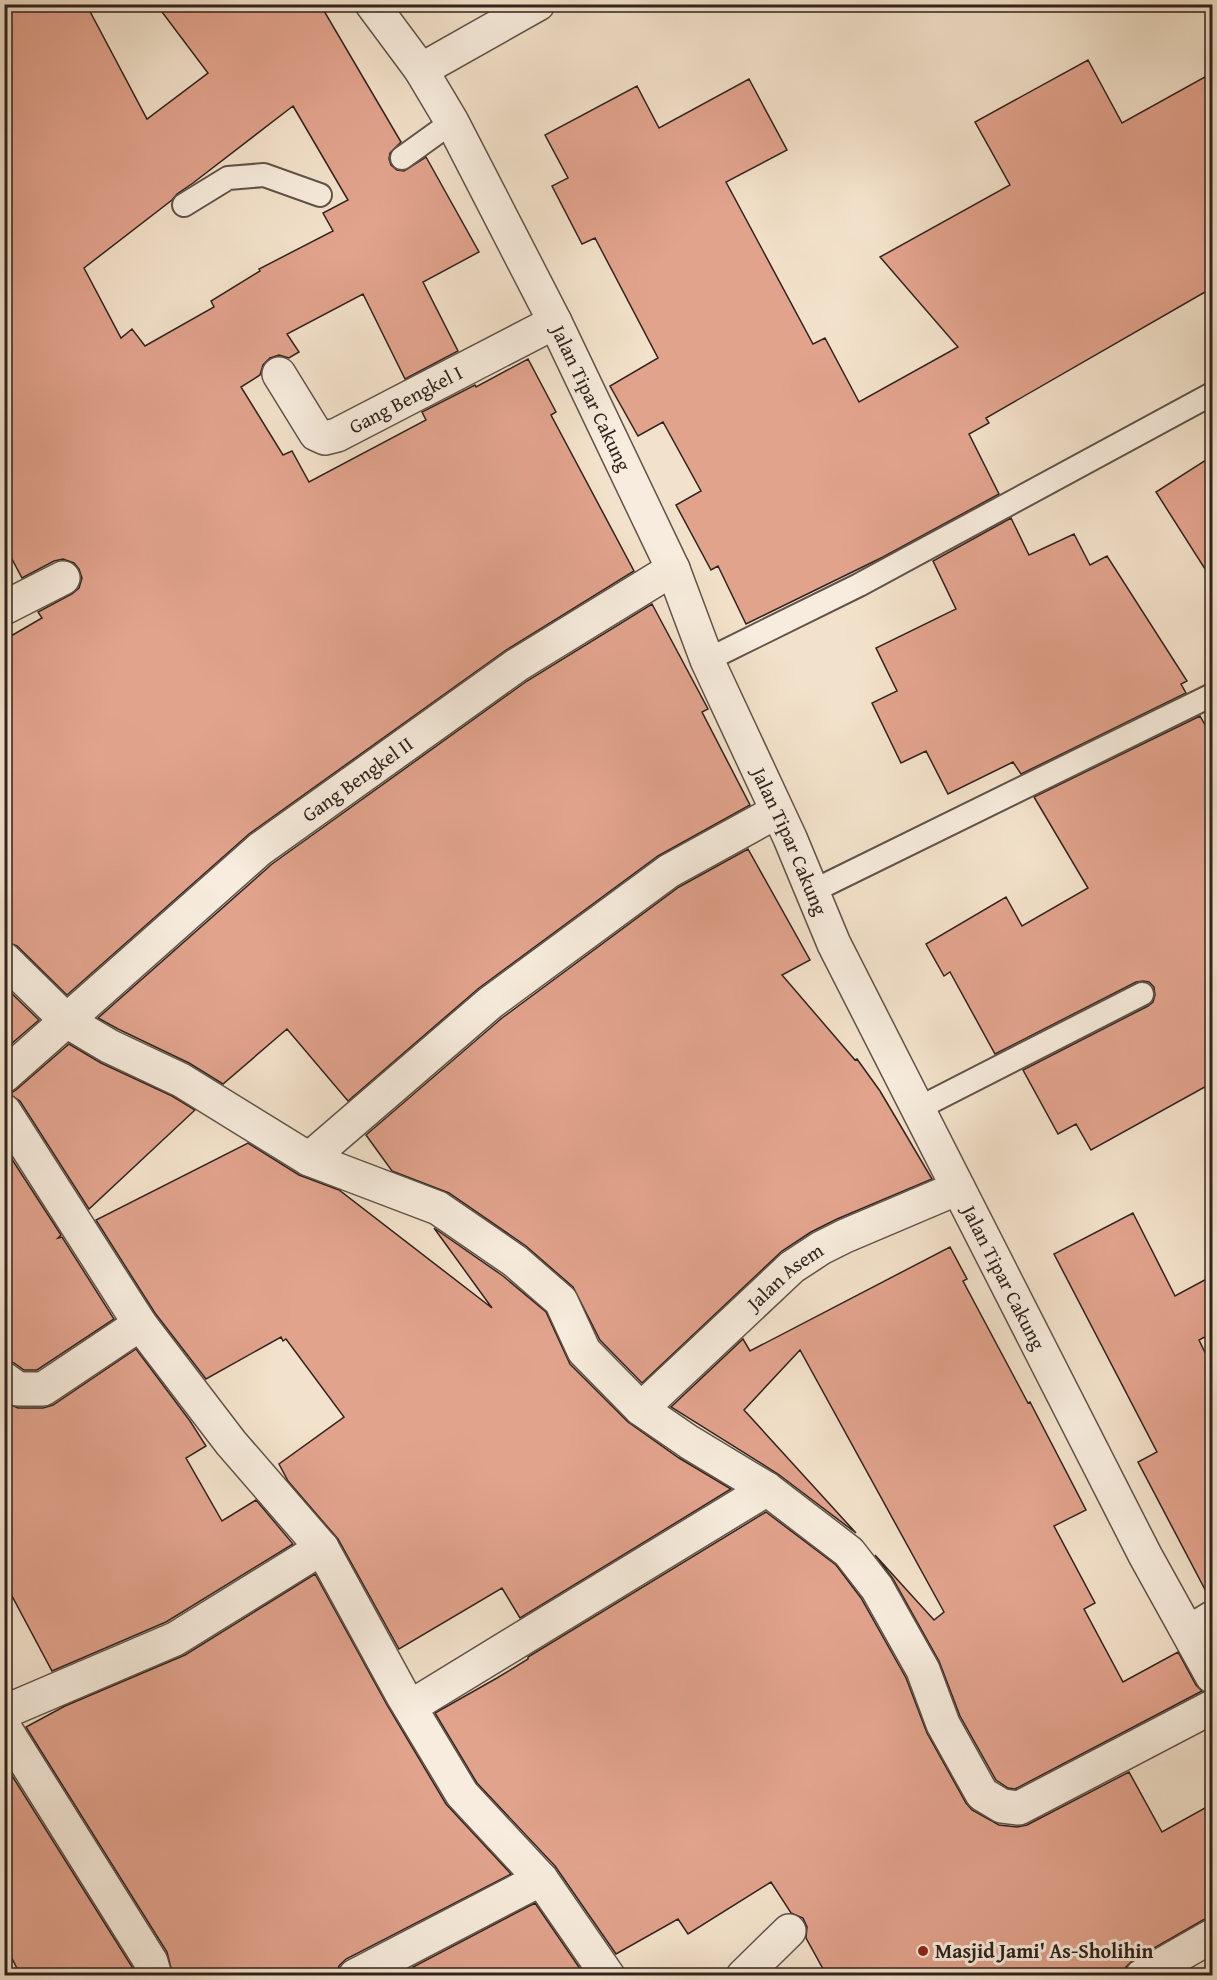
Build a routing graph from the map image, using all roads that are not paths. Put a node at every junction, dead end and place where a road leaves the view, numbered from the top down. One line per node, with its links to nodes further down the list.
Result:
1 (538, 4): 3 (street)
2 (379, 7): 3 (street, Jalan Tipar Cakung)
3 (421, 69): 4 (street, Jalan Tipar Cakung)
4 (452, 122): 5 (lane); 8 (street, Jalan Tipar Cakung)
5 (402, 158)
6 (320, 195): 7 (lane)
7 (184, 205)
8 (555, 322): 9 (street, Gang Bengkel I); 11 (street, Jalan Tipar Cakung)
9 (279, 374)
10 (1212, 394): 14 (lane)
11 (673, 569): 14 (street, Jalan Tipar Cakung); 20 (street, Gang Bengkel II)
12 (63, 578): 13 (street)
13 (4, 608)
14 (707, 660): 16 (street, Jalan Tipar Cakung)
15 (1212, 695): 17 (lane)
16 (776, 812): 17 (street, Jalan Tipar Cakung); 24 (street)
17 (813, 891): 22 (street, Jalan Tipar Cakung)
18 (4, 959): 20 (street)
19 (1142, 994): 22 (lane)
20 (67, 1021): 21 (street, Gang Bengkel II); 24 (street)
21 (4, 1076)
22 (917, 1109): 25 (street, Jalan Tipar Cakung)
23 (4, 1111): 26 (street)
24 (309, 1159): 28 (street)
25 (958, 1188): 28 (street, Jalan Asem); 31 (street, Jalan Tipar Cakung)
26 (140, 1324): 27 (street); 30 (street)
27 (4, 1379)
28 (641, 1408): 29 (street)
29 (767, 1489): 33 (street); 34 (street)
30 (322, 1548): 33 (street); 35 (street)
31 (1200, 1625): 32 (street, Jalan Tipar Cakung)
32 (1212, 1676)
33 (410, 1707): 37 (street)
34 (1212, 1707)
35 (4, 1712)
36 (4, 1727): 40 (street)
37 (541, 1879): 41 (street); 42 (street)
38 (789, 1931): 43 (street)
39 (1212, 1936): 44 (street)
40 (155, 1976)
41 (355, 1976)
42 (608, 1976)
43 (743, 1976)
44 (1142, 1976)

